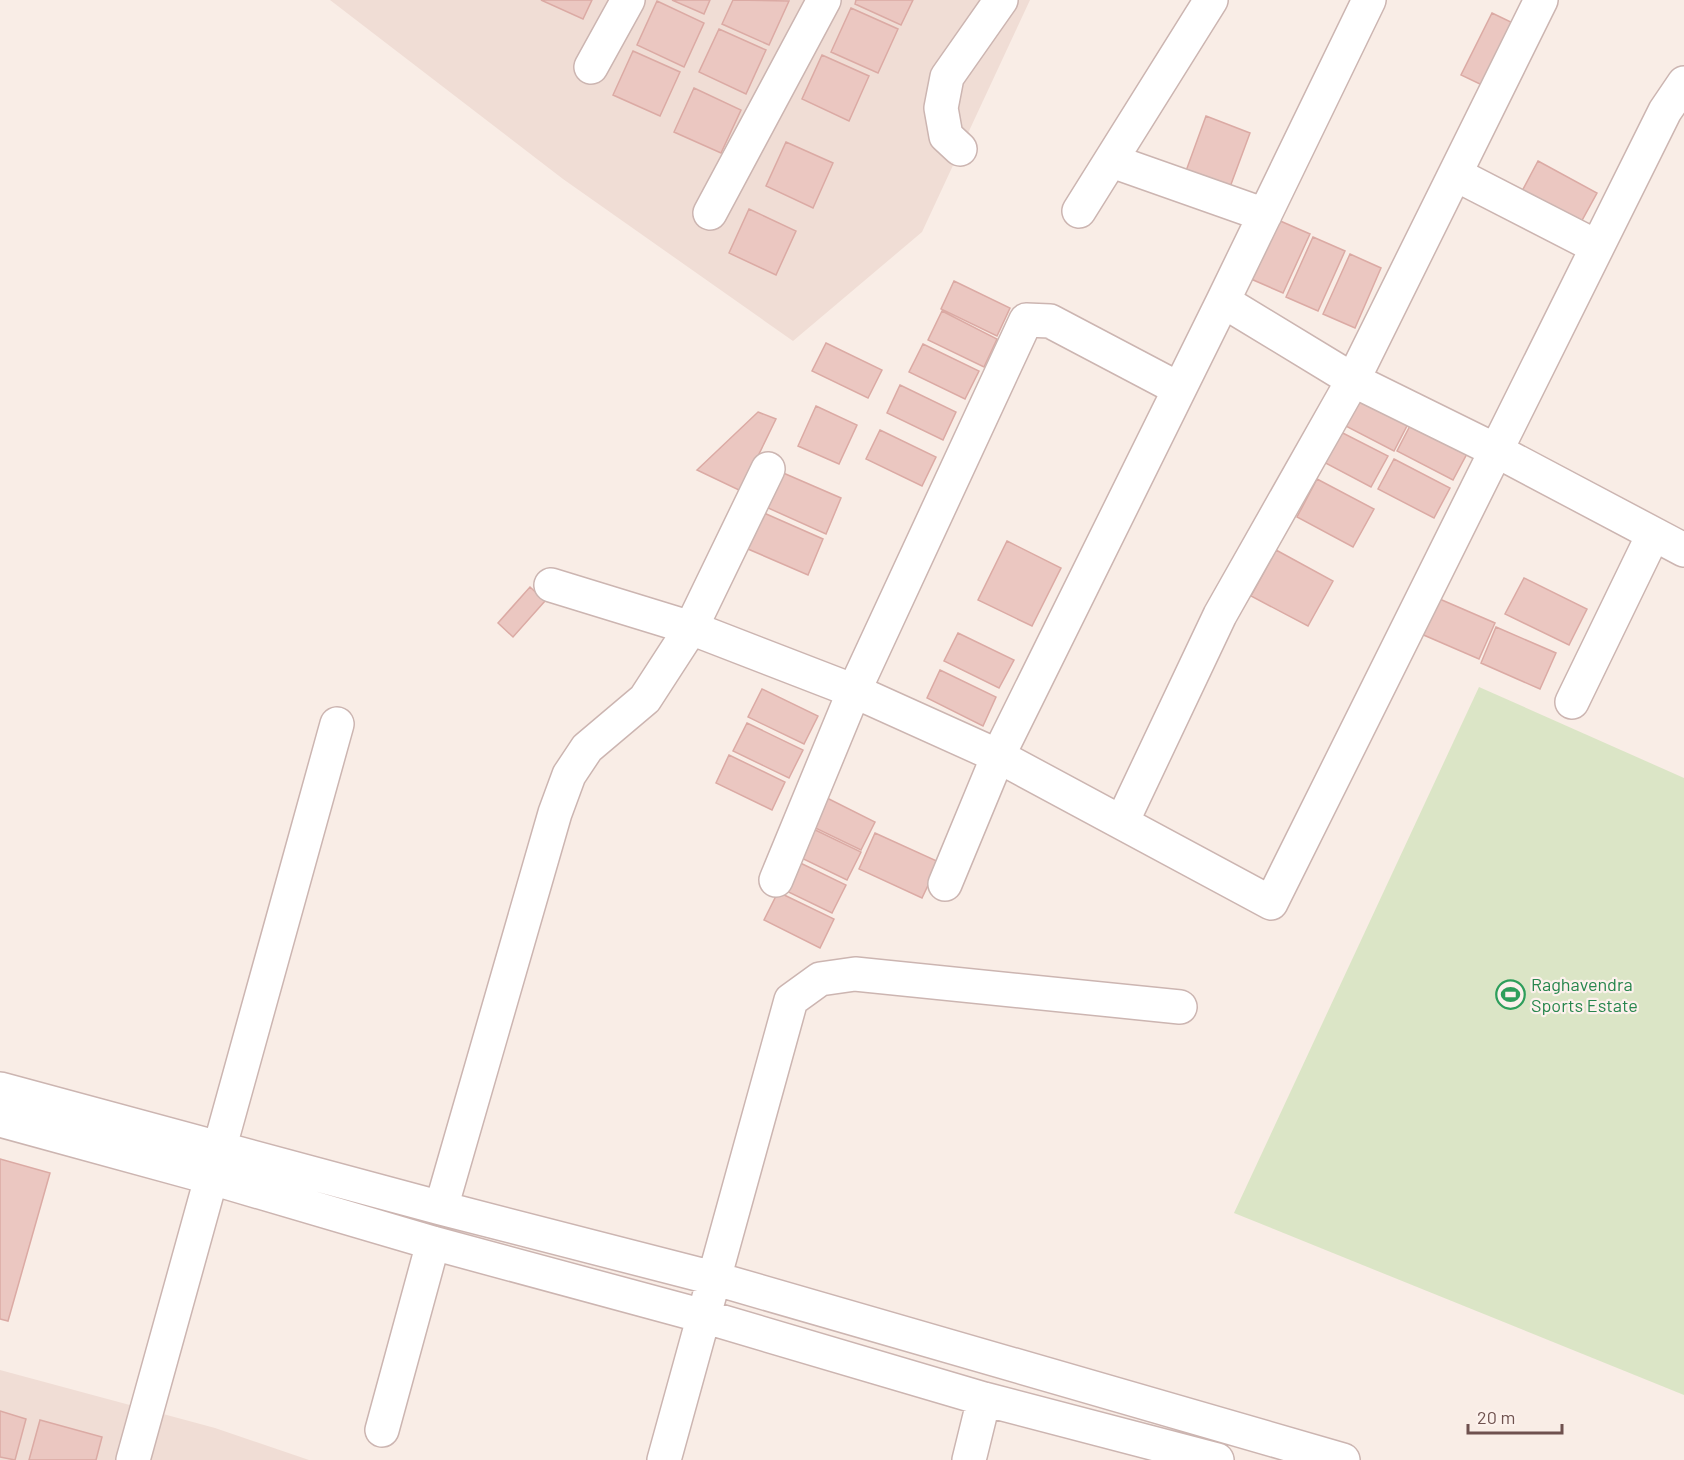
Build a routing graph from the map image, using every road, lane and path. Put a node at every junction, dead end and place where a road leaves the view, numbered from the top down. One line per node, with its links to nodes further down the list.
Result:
1 (628, 0): 7 (street)
2 (824, 0): 13 (street)
3 (1001, 0): 9 (street)
4 (1211, 0): 10 (street)
5 (1370, 0): 14 (street)
6 (1541, 0): 11 (street)
7 (591, 67)
8 (1684, 83): 15 (street)
9 (960, 149)
10 (1112, 161): 12 (street); 14 (street)
11 (1455, 174): 15 (street); 17 (street)
12 (1079, 211)
13 (710, 213)
14 (1265, 215): 16 (street)
15 (1597, 247): 19 (street)
16 (1224, 301): 17 (street); 18 (street)
17 (1353, 380): 19 (street); 29 (street)
18 (1179, 389): 25 (street); 28 (street)
19 (1497, 451): 21 (street); 29 (street)
20 (768, 469): 24 (street)
21 (1653, 535): 22 (street); 26 (street)
22 (1684, 550)
23 (551, 585): 24 (street)
24 (692, 628): 25 (street); 36 (street)
25 (854, 691): 28 (street); 30 (street)
26 (1572, 702)
27 (337, 724): 35 (street)
28 (998, 756): 29 (street); 31 (street)
29 (1122, 822)
30 (776, 880)
31 (945, 884)
32 (1180, 1007): 38 (street)
33 (0, 1089): 35 (street)
34 (0, 1120): 35 (street)
35 (216, 1163): 36 (street); 37 (street); 43 (street)
36 (441, 1208): 38 (street)
37 (433, 1243): 39 (street); 41 (street)
38 (713, 1278): 39 (street); 42 (street)
39 (703, 1316): 40 (street); 44 (street)
40 (984, 1399): 45 (street); 46 (street)
41 (382, 1430)
42 (1258, 1448): 47 (street)
43 (133, 1460)
44 (664, 1460)
45 (969, 1460)
46 (1217, 1460)
47 (1343, 1460)

